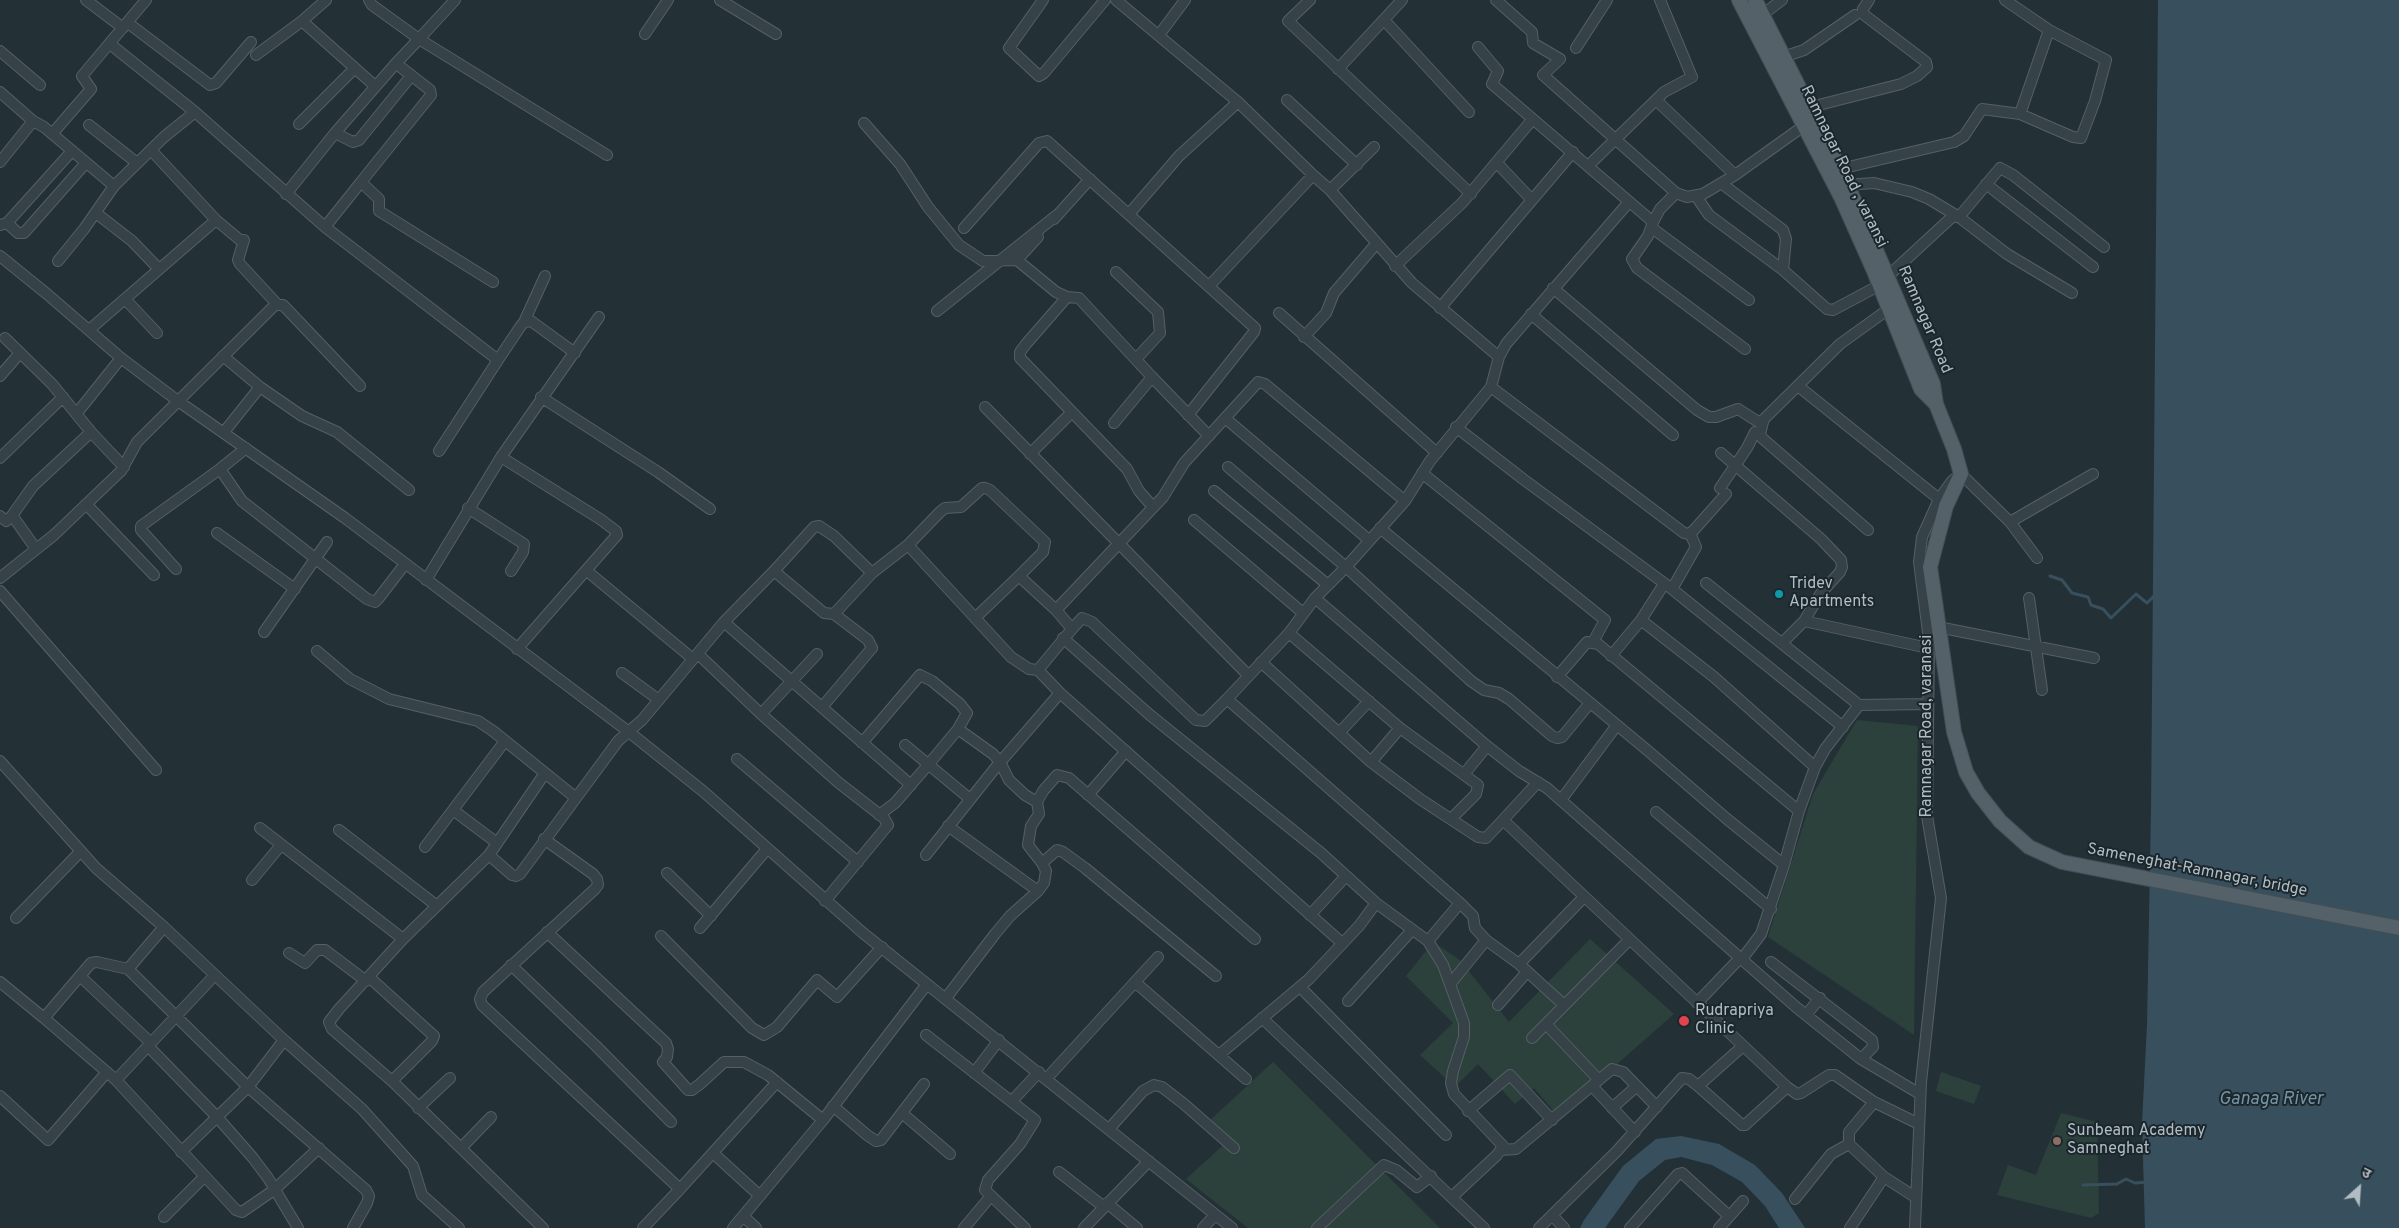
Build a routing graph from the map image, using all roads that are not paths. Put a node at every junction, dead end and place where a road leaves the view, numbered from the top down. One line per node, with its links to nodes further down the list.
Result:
1 (86, 0): 26 (street)
2 (146, 0): 26 (street)
3 (326, 0): 25 (street)
4 (369, 0): 31 (street)
5 (455, 0): 31 (street)
6 (668, 0): 28 (street)
7 (720, 0): 29 (street)
8 (1043, 0): 9 (street)
9 (1105, 0)
10 (1116, 0): 30 (street)
11 (1185, 0): 30 (street)
12 (1310, 0): 41 (street)
13 (1402, 0): 24 (street)
14 (1496, 0): 61 (street)
15 (1607, 0): 35 (street)
16 (1660, 0): 47 (street)
17 (1739, 0): 58 (main road, Ramnagar Road , varansi)
18 (1755, 0): 22 (main road, Ramnagar Road)
19 (1782, 0): 22 (street)
20 (1869, 0): 49 (street)
21 (2005, 0): 27 (street)
22 (1762, 15): 38 (main road, Ramnagar Road)
23 (1855, 15): 38 (street)
24 (1385, 20): 41 (street); 51 (street)
25 (302, 21): 37 (street); 40 (street)
26 (126, 25): 32 (street); 33 (street)
27 (2049, 30): 52 (street); 52 (street)
28 (645, 34)
29 (776, 34)
30 (1159, 35): 48 (street)
31 (419, 39): 39 (street); 66 (street)
32 (251, 42)
33 (110, 44): 50 (street); 60 (street)
34 (1478, 47): 53 (street)
35 (1576, 48)
36 (0, 51): 43 (street)
37 (256, 55)
38 (1783, 57): 49 (main road, Ramnagar Road)
39 (397, 62): 42 (street); 44 (street)
40 (354, 69): 44 (street); 56 (street)
41 (1338, 69): 85 (street)
42 (411, 76): 59 (street); 77 (street)
43 (40, 85)
44 (375, 86): 59 (street)
45 (0, 92): 54 (street)
46 (1286, 100): 71 (street)
47 (1656, 100): 61 (street); 75 (street)
48 (1238, 102): 74 (street); 90 (street)
49 (1807, 108): 73 (main road, Ramnagar Road)
50 (195, 112): 63 (street); 84 (street)
51 (1469, 112)
52 (2020, 114): 73 (street)
53 (1532, 120): 65 (street); 69 (street)
54 (33, 121): 60 (street); 67 (street)
55 (864, 123): 103 (street)
56 (299, 124)
57 (89, 125): 68 (street)
58 (1805, 125): 75 (street); 110 (main road, Ramnagar Road , varansi)
59 (335, 133): 84 (street)
60 (52, 134): 64 (street)
61 (1617, 139): 72 (street); 83 (street)
62 (1374, 147): 71 (street)
63 (151, 150): 68 (street); 93 (street)
64 (72, 152): 70 (street); 94 (street)
65 (1572, 152): 72 (street); 87 (street)
66 (607, 155)
67 (0, 162)
68 (137, 163): 81 (street)
69 (1497, 163): 85 (street); 87 (street)
70 (85, 164): 81 (street); 94 (street)
71 (1357, 165): 82 (street)
72 (1588, 166): 88 (street)
73 (1840, 170): 79 (main road, Ramnagar Road)
74 (1313, 175): 82 (street); 112 (street)
75 (1735, 175): 78 (street)
76 (1090, 179): 90 (street); 91 (street); 97 (street)
77 (361, 182): 96 (street); 111 (street)
78 (1721, 183): 86 (street); 107 (street)
79 (1846, 184): 92 (street); 110 (main road, Ramnagar Road)
80 (1986, 184): 92 (street); 99 (street); 105 (street)
81 (114, 186): 89 (street)
82 (1330, 190): 98 (street)
83 (1676, 193): 86 (street); 95 (street)
84 (286, 194): 96 (street)
85 (1471, 194): 104 (street)
86 (1696, 196): 107 (street)
87 (1532, 200): 119 (street)
88 (1629, 202): 95 (street); 113 (street)
89 (96, 213): 102 (street); 106 (street)
90 (1129, 214): 112 (street)
91 (1057, 215): 101 (street); 103 (street)
92 (1959, 217): 110 (street); 114 (street)
93 (216, 220): 106 (street); 118 (street)
94 (3, 224)
95 (1653, 225): 117 (street); 130 (street)
96 (324, 227): 137 (street)
97 (964, 228)
98 (1376, 244): 104 (street); 128 (street)
99 (2104, 247)
100 (0, 256): 126 (street)
101 (1017, 260): 103 (street); 115 (street)
102 (58, 261)
103 (1001, 261): 121 (street)
104 (1395, 266): 119 (street)
105 (2093, 267)
106 (158, 269): 116 (street)
107 (1783, 270): 110 (street)
108 (1116, 272): 136 (street)
109 (544, 276): 125 (street)
110 (1884, 281): 120 (main road, Ramnagar Road , varansi); 147 (main road, Ramnagar Road)
111 (493, 282)
112 (1210, 285): 151 (street)
113 (1553, 288): 123 (street); 153 (street)
114 (2072, 293)
115 (1067, 297): 136 (street); 150 (street)
116 (125, 299): 126 (street); 127 (street)
117 (1749, 300)
118 (276, 304): 133 (street); 140 (street)
119 (1440, 308): 134 (street)
120 (1890, 308): 141 (street); 147 (main road, Ramnagar Road , varansi)
121 (937, 312)
122 (1279, 313): 128 (street)
123 (1531, 314): 134 (street); 159 (street)
124 (599, 317): 132 (street)
125 (524, 322): 132 (street); 137 (street)
126 (89, 330): 135 (street)
127 (156, 333)
128 (1304, 337): 163 (street)
129 (5, 338): 131 (street)
130 (1746, 349)
131 (20, 353): 138 (street); 144 (street)
132 (575, 353): 145 (street)
133 (223, 356): 142 (street); 146 (street)
134 (1499, 357): 143 (street)
135 (121, 358): 146 (street); 149 (street)
136 (1136, 359): 139 (street)
137 (498, 360): 162 (street)
138 (0, 376)
139 (1152, 377): 151 (street); 154 (street)
140 (360, 386)
141 (1798, 386): 153 (street); 177 (street)
142 (260, 387): 157 (street); 175 (street)
143 (1491, 387): 155 (street); 189 (street)
144 (63, 397): 149 (street); 167 (street)
145 (541, 397): 166 (street); 182 (street)
146 (178, 401): 157 (street); 169 (street)
147 (1936, 404): 173 (main road, Ramnagar Road)
148 (985, 407): 165 (street)
149 (77, 413): 156 (street)
150 (1071, 413): 165 (street); 180 (street)
151 (1188, 415): 160 (street)
152 (1224, 418): 160 (street); 178 (street); 190 (street)
153 (1763, 422): 187 (street)
154 (1114, 423)
155 (1456, 427): 163 (street); 210 (street)
156 (91, 432): 169 (street); 183 (street)
157 (224, 432): 161 (street)
158 (1755, 432): 168 (street)
159 (1673, 435)
160 (1209, 436): 180 (street)
161 (246, 448): 171 (street); 197 (street)
162 (438, 450)
163 (1437, 453): 172 (street)
164 (1721, 453): 168 (street)
165 (1030, 454): 192 (street)
166 (501, 457): 181 (street); 202 (street)
167 (0, 458)
168 (1736, 466): 189 (street); 220 (street)
169 (124, 467): 179 (street)
170 (1228, 467): 198 (street)
171 (220, 469): 195 (street); 199 (street)
172 (1422, 473): 178 (street); 227 (street)
173 (1961, 474): 177 (street, Ramnagar Road, varanasi); 185 (street); 222 (main road)
174 (2093, 474): 185 (street)
175 (409, 490)
176 (1214, 491): 209 (street)
177 (1939, 499): 230 (street, Ramnagar Road, varanasi)
178 (1405, 501): 186 (street)
179 (86, 504): 194 (street); 204 (street)
180 (1154, 507): 192 (street)
181 (468, 508): 200 (street); 207 (street)
182 (710, 509)
183 (5, 517): 194 (street)
184 (1194, 520): 216 (street)
185 (2010, 522): 196 (street)
186 (1380, 528): 190 (street); 241 (street)
187 (1868, 530)
188 (218, 533): 211 (street)
189 (1690, 533): 210 (street)
190 (1369, 540): 198 (street)
191 (327, 542): 195 (street)
192 (1119, 543): 215 (street); 240 (street)
193 (908, 545): 203 (street); 205 (street); 218 (street)
194 (36, 549): 206 (street)
195 (316, 558): 197 (street); 211 (street)
196 (2037, 558)
197 (405, 564): 207 (street)
198 (1346, 567): 209 (street); 248 (street)
199 (176, 569)
200 (511, 571)
201 (774, 571): 203 (street); 217 (street); 221 (street)
202 (587, 572): 231 (street); 234 (street)
203 (872, 573): 217 (street)
204 (154, 575)
205 (1019, 576): 215 (street); 218 (street)
206 (0, 578)
207 (426, 580): 231 (street)
208 (1706, 583): 228 (street)
209 (1328, 585): 213 (street)
210 (1668, 587): 219 (street); 254 (street)
211 (295, 589): 224 (street)
212 (0, 591): 270 (street)
213 (1315, 598): 216 (street); 262 (street)
214 (2029, 598): 229 (street)
215 (1056, 610): 223 (street)
216 (1303, 613): 225 (street)
217 (834, 614): 251 (street)
218 (975, 618): 238 (street)
219 (1641, 620): 235 (street); 269 (street)
220 (1804, 621): 228 (street); 230 (street)
221 (724, 622): 234 (street); 242 (street)
222 (1938, 627): 229 (street); 315 (main road, Sameneghat-Ramnagar, bridge)
223 (1072, 628): 226 (street); 245 (street)
224 (264, 632)
225 (1289, 633): 237 (street); 247 (street)
226 (1063, 638): 238 (street); 301 (street)
227 (1593, 642): 235 (street); 241 (street)
228 (1782, 644): 250 (street)
229 (2036, 647): 236 (street); 243 (street)
230 (1928, 648): 249 (street, Ramnagar Road, varanasi)
231 (518, 649): 257 (street)
232 (317, 651): 259 (street)
233 (817, 654): 242 (street)
234 (695, 656): 246 (street); 252 (street)
235 (1611, 656): 281 (street)
236 (2094, 658)
237 (1261, 662): 240 (street); 258 (street)
238 (1038, 670): 244 (street)
239 (622, 674): 246 (street)
240 (1248, 675): 245 (street)
241 (1557, 677): 248 (street)
242 (793, 681): 251 (street); 252 (street)
243 (2042, 690)
244 (1060, 693): 263 (street); 265 (street)
245 (1227, 699): 307 (street)
246 (659, 700): 257 (street)
247 (1369, 701): 255 (street); 258 (street)
248 (1590, 703): 253 (street)
249 (1928, 704): 250 (street); 376 (street, Ramnagar Road, varanasi)
250 (1859, 705): 254 (street)
251 (822, 706): 260 (street)
252 (761, 714): 283 (street)
253 (1617, 725): 278 (street); 299 (street)
254 (1843, 727): 269 (street)
255 (1400, 728): 266 (street); 272 (street)
256 (958, 729): 260 (street); 265 (street); 267 (street)
257 (629, 732): 276 (street); 293 (street)
258 (1339, 733): 266 (street)
259 (505, 741): 271 (street); 280 (street)
260 (862, 743): 274 (street)
261 (905, 745): 267 (street)
262 (1487, 746): 272 (street); 273 (street)
263 (1126, 751): 275 (street); 310 (street)
264 (737, 759): 297 (street)
265 (1000, 762): 277 (street); 279 (street)
266 (1371, 762): 284 (street)
267 (928, 765): 274 (street); 277 (street)
268 (2, 766): 294 (street)
269 (1816, 767): 281 (street)
270 (156, 770)
271 (545, 773): 276 (street); 290 (street)
272 (1465, 773): 284 (street)
273 (1538, 782): 278 (street); 285 (street)
274 (910, 785): 283 (street)
275 (1088, 795): 279 (street); 320 (street)
276 (576, 798): 289 (street)
277 (970, 799): 286 (street)
278 (1561, 800): 328 (street)
279 (1037, 802): 298 (street)
280 (453, 810): 290 (street); 292 (street)
281 (1799, 811): 299 (street)
282 (1656, 812): 309 (street)
283 (879, 815): 297 (street)
284 (1452, 818): 285 (street)
285 (1503, 820): 304 (street)
286 (948, 826): 296 (street); 303 (street)
287 (260, 828): 291 (street)
288 (339, 830): 308 (street)
289 (544, 839): 295 (street); 317 (street)
290 (497, 844): 295 (street)
291 (281, 845): 302 (street); 319 (street)
292 (425, 847)
293 (767, 849): 305 (street); 311 (street)
294 (81, 851): 312 (street); 313 (street)
295 (489, 855): 308 (street)
296 (926, 855)
297 (858, 862): 305 (street)
298 (1042, 863): 303 (street); 336 (street)
299 (1784, 865): 309 (street)
300 (667, 873): 311 (street)
301 (1346, 876): 306 (street); 310 (street)
302 (252, 880)
303 (1038, 891): 343 (street)
304 (1584, 897): 322 (street); 330 (street)
305 (825, 901): 325 (street)
306 (1376, 903): 316 (street); 324 (street)
307 (1460, 903): 321 (street); 323 (street)
308 (437, 906): 319 (street)
309 (1771, 909): 328 (street)
310 (1310, 915): 324 (street)
311 (710, 916): 314 (street)
312 (16, 918)
313 (164, 927): 332 (street); 335 (street)
314 (700, 928)
315 (2399, 928)
316 (1412, 930): 323 (street); 345 (street)
317 (547, 932): 331 (street); 369 (street)
318 (661, 936): 325 (street)
319 (403, 939): 337 (street)
320 (1254, 939)
321 (1486, 940): 330 (street); 340 (street)
322 (1630, 940): 346 (street); 348 (street)
323 (1428, 941): 340 (street)
324 (1342, 942): 342 (street)
325 (882, 947): 341 (street)
326 (289, 953): 337 (street)
327 (1158, 958): 339 (street)
328 (1741, 959): 346 (street); 349 (street)
329 (1771, 962): 344 (street)
330 (1519, 964): 333 (street)
331 (511, 965): 390 (street); 408 (street)
332 (128, 969): 334 (street); 350 (street)
333 (1527, 972): 347 (street); 348 (street)
334 (80, 976): 351 (street); 358 (street)
335 (214, 976): 350 (street); 356 (street)
336 (1216, 976)
337 (368, 979): 368 (street); 368 (street)
338 (0, 982): 351 (street)
339 (1135, 982): 360 (street); 364 (street)
340 (1451, 982): 384 (street)
341 (927, 984): 343 (street); 380 (street)
342 (1300, 987): 352 (street); 394 (street)
343 (946, 998): 357 (street)
344 (1820, 998): 349 (street); 361 (street)
345 (1348, 1001)
346 (1697, 1003): 359 (street)
347 (1498, 1005)
348 (1564, 1005): 353 (street)
349 (1806, 1015): 361 (street)
350 (174, 1016): 358 (street); 374 (street)
351 (44, 1018): 362 (street)
352 (1262, 1018): 360 (street); 405 (street)
353 (1546, 1024): 355 (street); 370 (street)
354 (926, 1035): 363 (street)
355 (1532, 1038)
356 (284, 1040): 374 (street); 424 (street)
357 (999, 1040): 363 (street); 364 (street)
358 (149, 1044): 367 (street); 387 (street)
359 (1744, 1046): 373 (street); 375 (street)
360 (1220, 1054): 366 (street)
361 (1861, 1059): 376 (street)
362 (107, 1072): 367 (street); 377 (street)
363 (974, 1073): 378 (street)
364 (1043, 1075): 378 (street); 392 (street)
365 (450, 1078): 382 (street)
366 (1246, 1079)
367 (116, 1080): 400 (street)
368 (392, 1080): 382 (street)
369 (777, 1082): 388 (street); 401 (street)
370 (1595, 1083): 372 (street); 383 (street); 389 (street)
371 (924, 1084): 385 (street)
372 (1637, 1086): 381 (street); 383 (street)
373 (1698, 1086): 375 (street); 381 (street)
374 (248, 1087): 387 (street); 396 (street)
375 (1787, 1087): 379 (street)
376 (1920, 1094): 391 (street, Ramnagar Road, varanasi)
377 (0, 1096)
378 (1012, 1101): 412 (street)
379 (1874, 1102): 391 (street); 395 (street)
380 (834, 1106): 385 (street); 388 (street)
381 (1657, 1107): 393 (street)
382 (418, 1108): 397 (street)
383 (1612, 1108): 393 (street)
384 (1468, 1111): 389 (street); 399 (street)
385 (902, 1113): 402 (street)
386 (492, 1117): 397 (street)
387 (218, 1118): 400 (street); 409 (street)
388 (823, 1120): 410 (street)
389 (1552, 1120): 399 (street)
390 (671, 1122)
391 (1919, 1124): 413 (street, Ramnagar Road, varanasi)
392 (1109, 1128): 398 (street); 403 (street)
393 (1635, 1132): 418 (street)
394 (1446, 1136)
395 (1848, 1144): 407 (street); 414 (street)
396 (319, 1148): 409 (street); 423 (street)
397 (461, 1148): 425 (street)
398 (1234, 1148)
399 (1501, 1150): 411 (street)
400 (181, 1152): 406 (street)
401 (713, 1153): 408 (street); 410 (street)
402 (950, 1154)
403 (1149, 1161): 416 (street); 417 (street)
404 (1059, 1172): 416 (street)
405 (1431, 1176): 411 (street); 435 (street)
406 (204, 1177): 409 (street); 421 (street)
407 (1884, 1177): 413 (street); 441 (street)
408 (680, 1189): 426 (street)
409 (274, 1190): 422 (street)
410 (760, 1196): 419 (street)
411 (1453, 1196): 436 (street)
412 (990, 1197): 429 (street); 430 (street)
413 (1915, 1197): 442 (street, Ramnagar Road, varanasi)
414 (1795, 1199)
415 (1743, 1201): 420 (street)
416 (1106, 1205): 431 (street); 432 (street)
417 (1215, 1215): 433 (street); 434 (street)
418 (1552, 1215): 437 (street); 438 (street)
419 (743, 1216): 427 (street); 428 (street)
420 (1729, 1216): 439 (street); 440 (street)
421 (164, 1217)
422 (298, 1228)
423 (353, 1228)
424 (459, 1228)
425 (543, 1228)
426 (643, 1228)
427 (733, 1228)
428 (756, 1228)
429 (964, 1228)
430 (1025, 1228)
431 (1084, 1228)
432 (1137, 1228)
433 (1203, 1228)
434 (1232, 1228)
435 (1317, 1228)
436 (1484, 1228)
437 (1539, 1228)
438 (1564, 1228)
439 (1630, 1228)
440 (1719, 1228)
441 (1850, 1228)
442 (1915, 1228)

